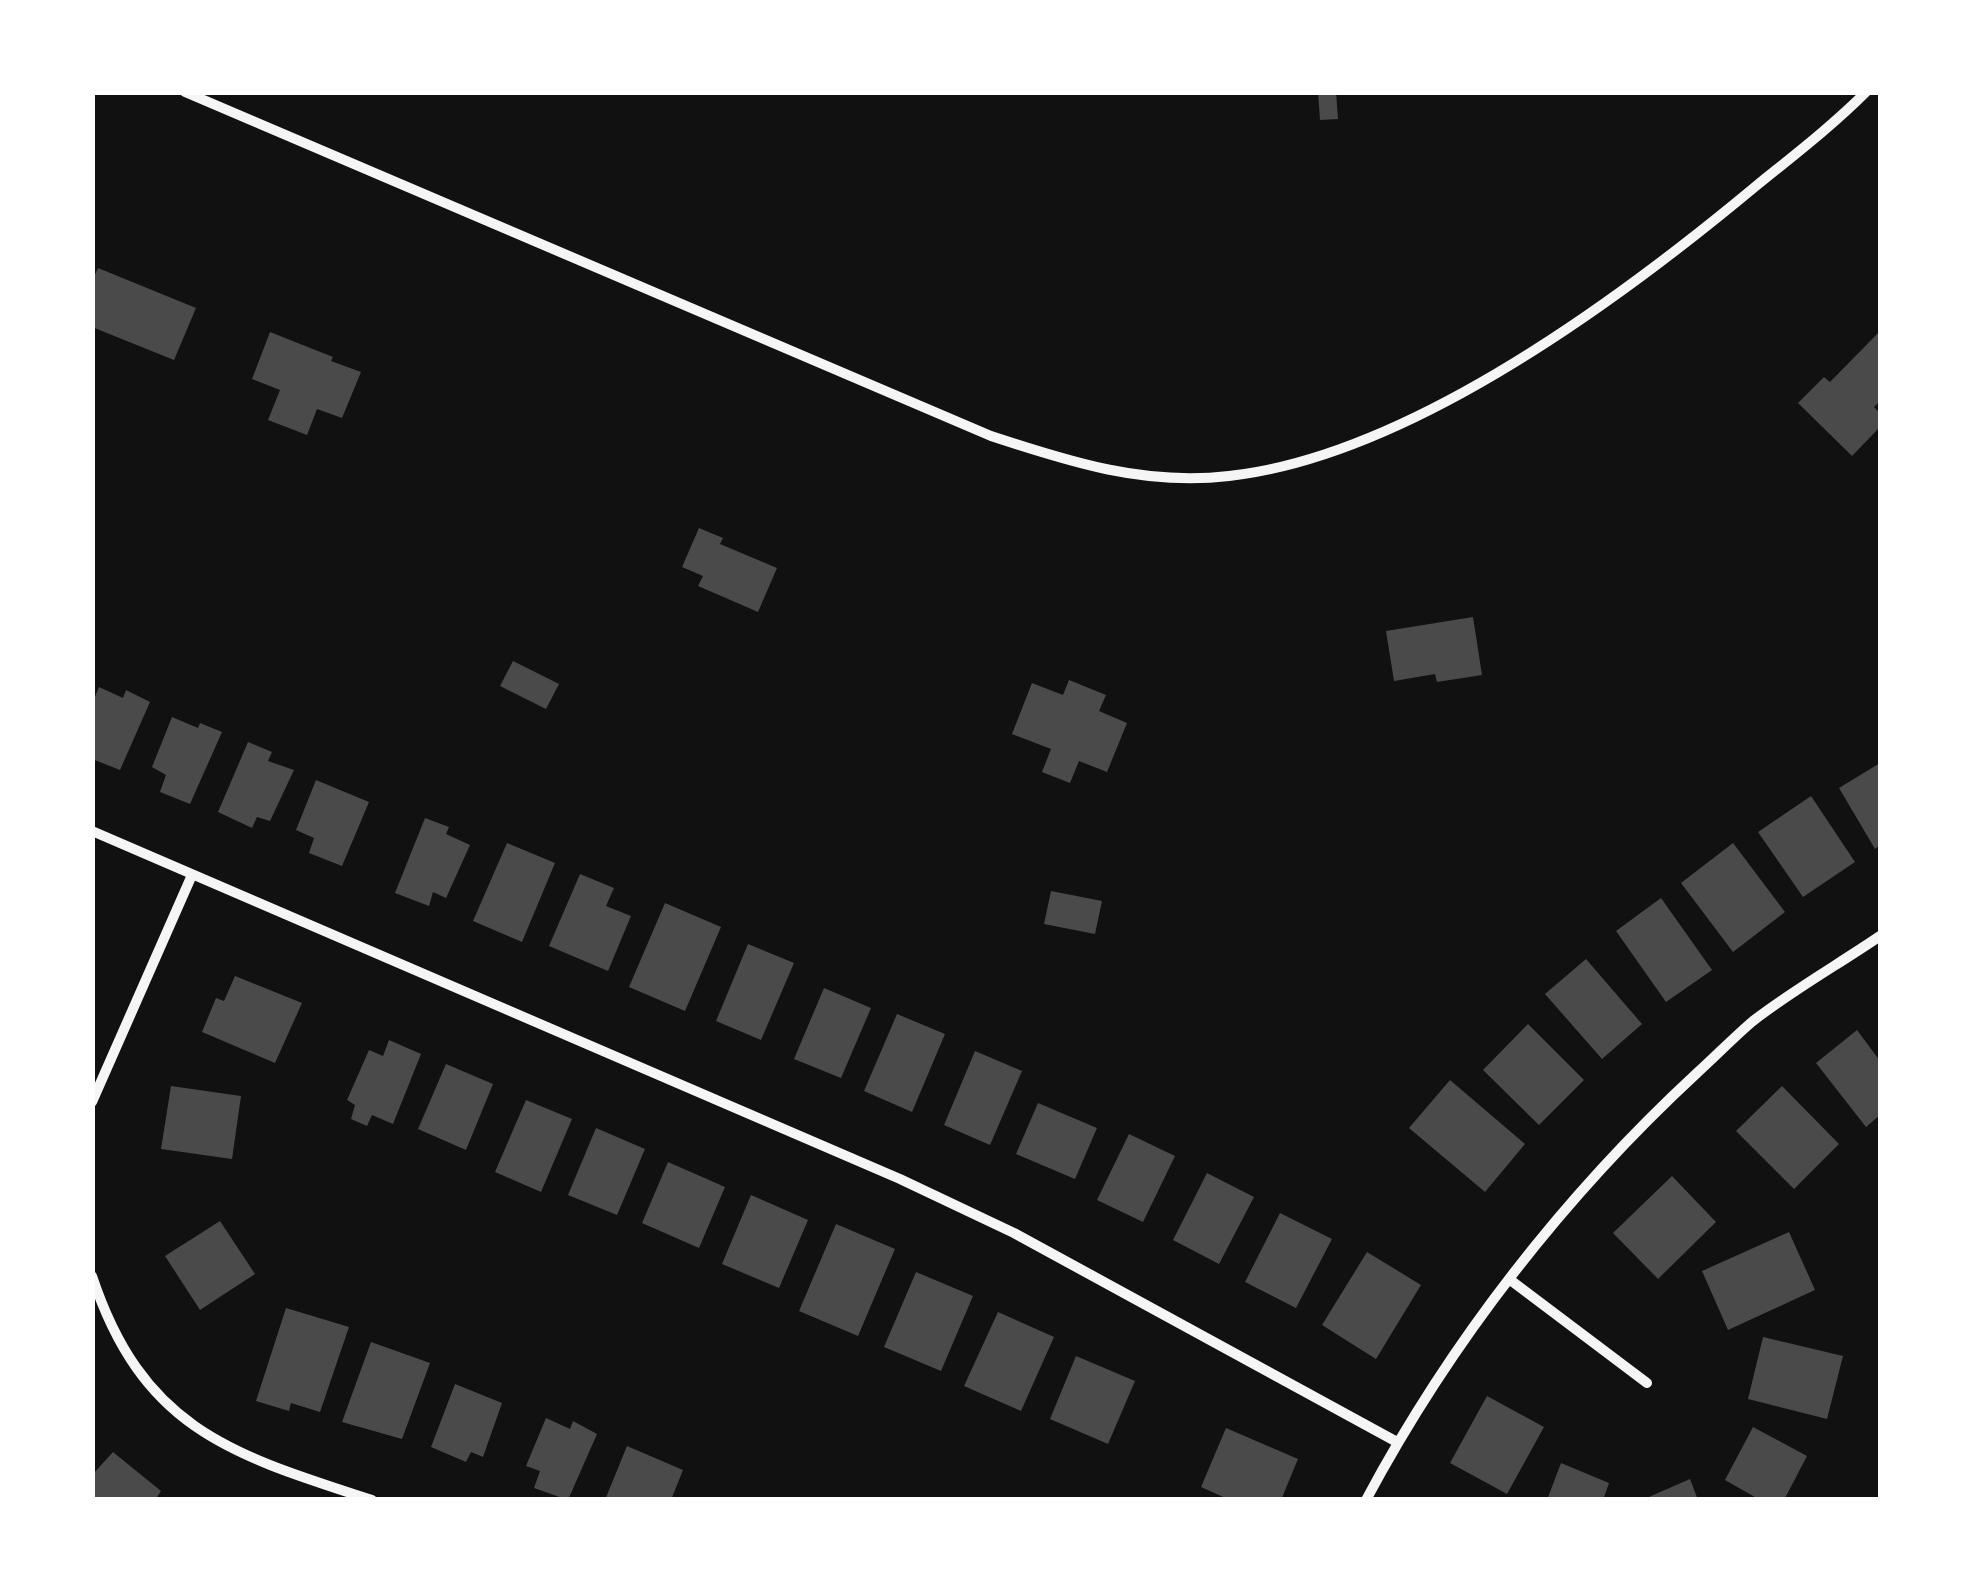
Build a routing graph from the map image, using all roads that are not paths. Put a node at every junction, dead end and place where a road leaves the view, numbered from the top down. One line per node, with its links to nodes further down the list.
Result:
1 (185, 92): 2 (street)
2 (1866, 92)
3 (92, 831): 4 (street)
4 (192, 875): 6 (street); 10 (street)
5 (1880, 936): 8 (street)
6 (92, 1102)
7 (92, 1276): 11 (street)
8 (1510, 1279): 9 (street); 10 (street)
9 (1648, 1382)
10 (1397, 1442): 12 (street)
11 (372, 1500)
12 (1366, 1500)

